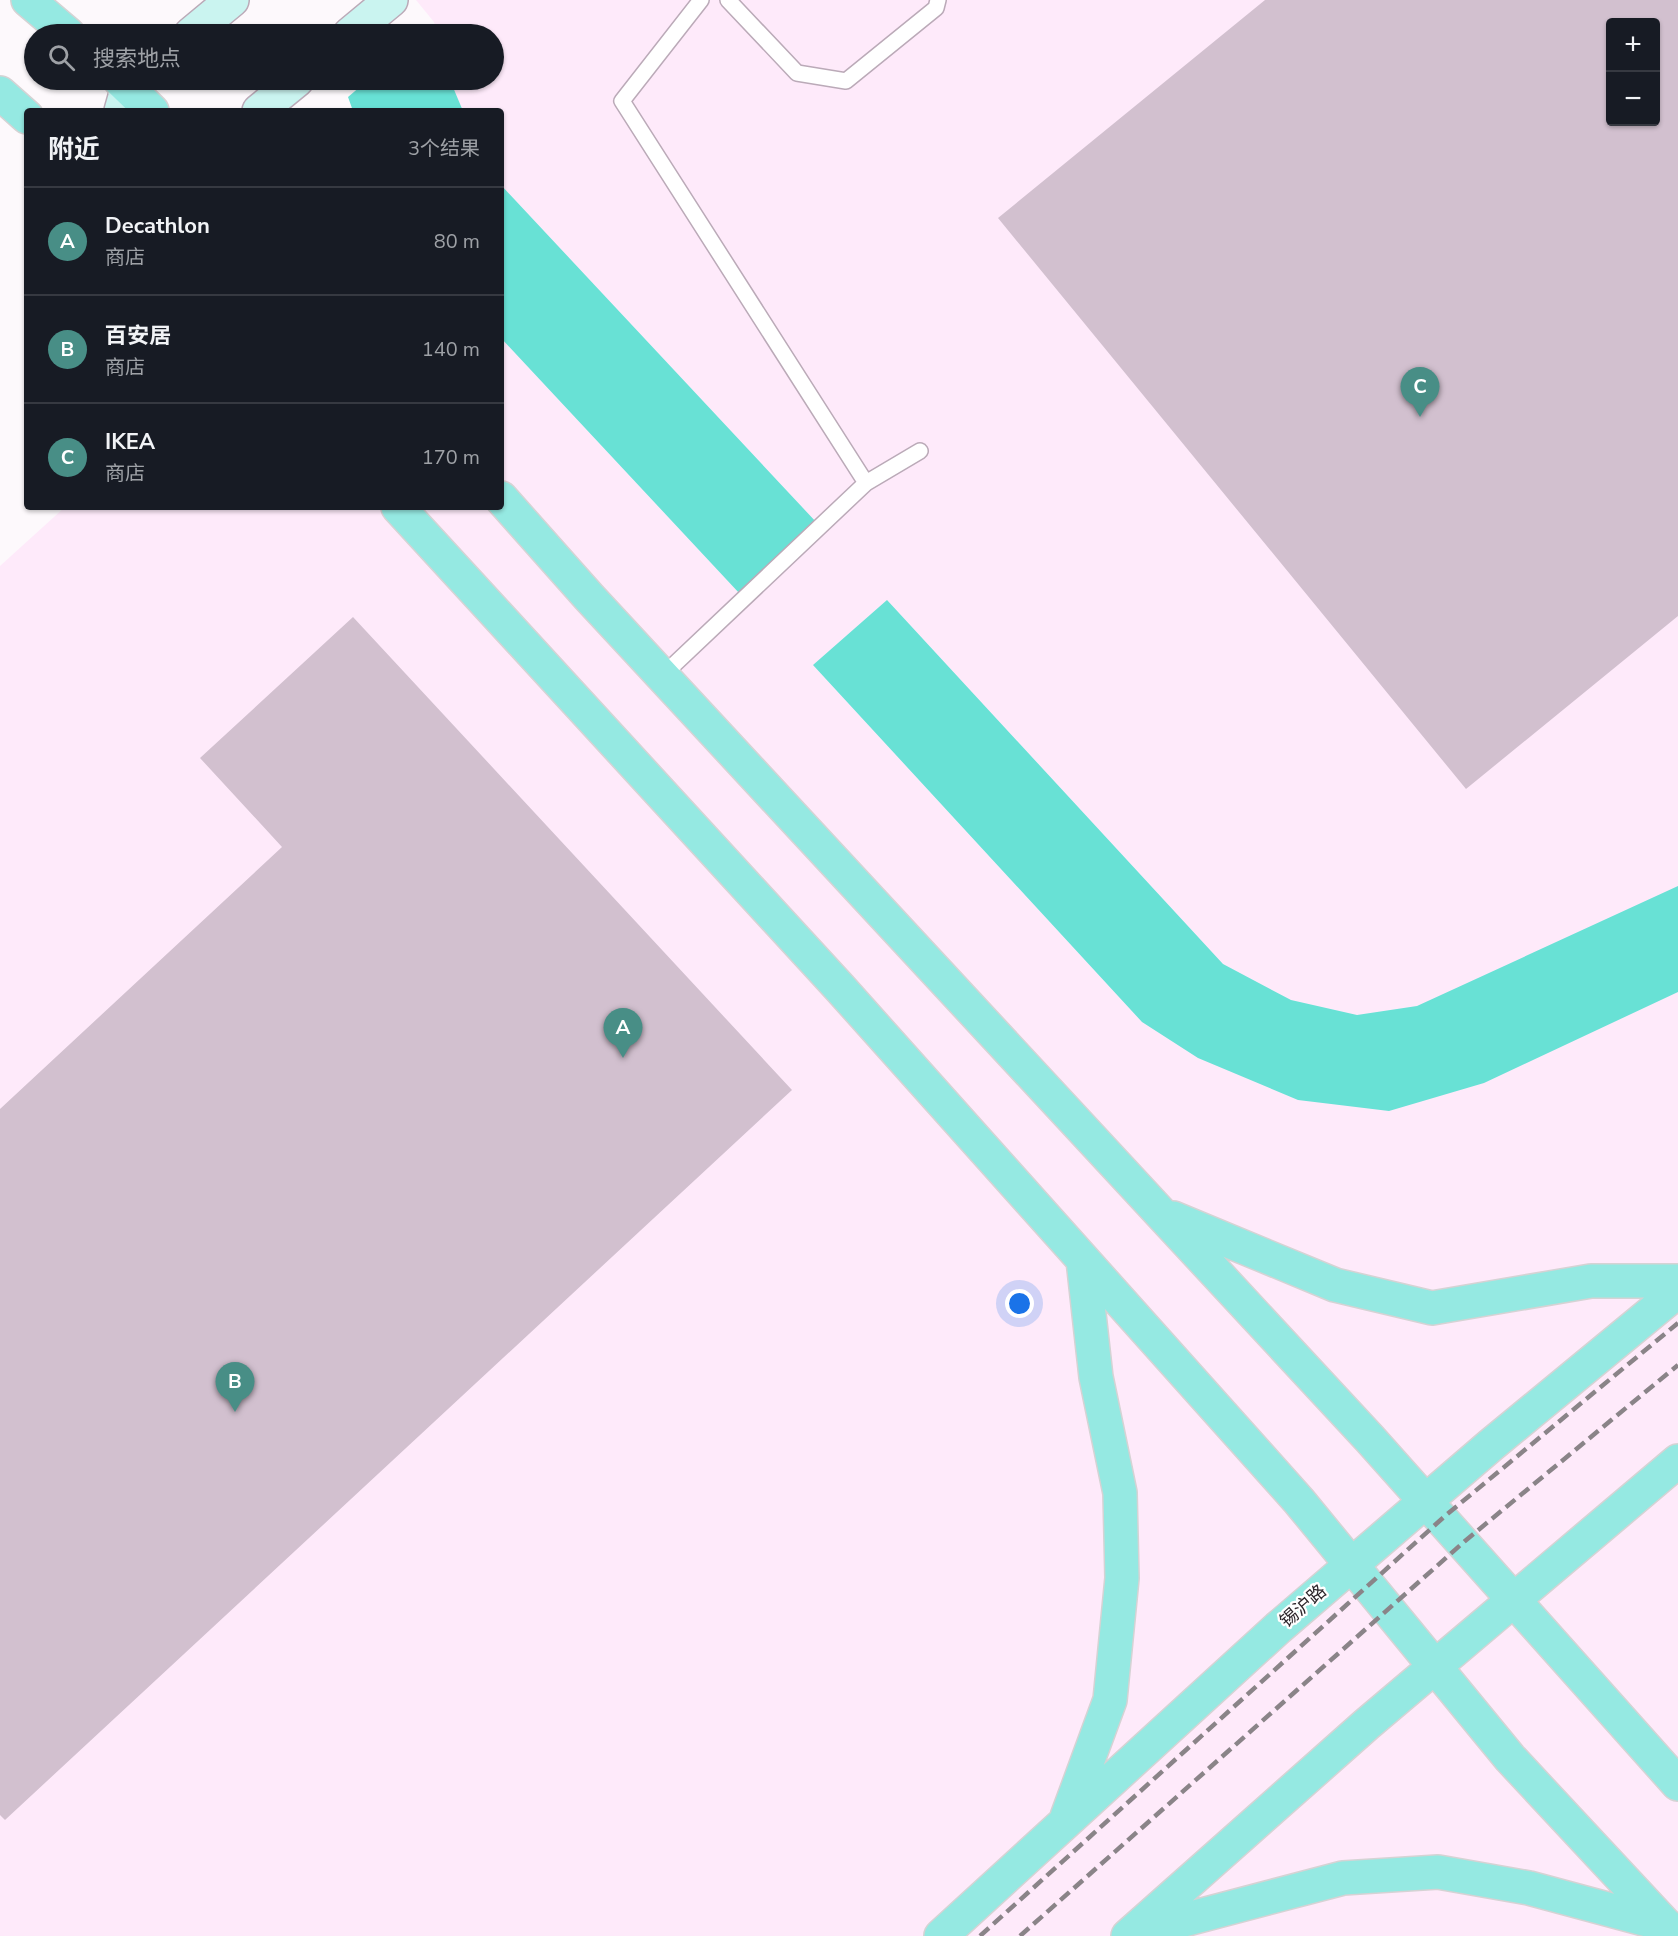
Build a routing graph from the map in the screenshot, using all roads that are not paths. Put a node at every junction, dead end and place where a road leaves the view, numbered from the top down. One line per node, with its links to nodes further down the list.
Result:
1 (28, 0): 7 (main road)
2 (232, 0): 8 (main road)
3 (391, 0): 9 (main road)
4 (700, 0): 17 (lane)
5 (728, 0): 6 (lane)
6 (938, 0)
7 (56, 24)
8 (202, 24)
9 (362, 24)
10 (127, 90): 13 (main road)
11 (285, 90): 14 (main road)
12 (0, 93): 15 (main road)
13 (148, 108)
14 (263, 108)
15 (24, 114)
16 (920, 451): 17 (lane)
17 (866, 483): 20 (lane)
18 (504, 501): 20 (main road)
19 (401, 510): 22 (main road)
20 (662, 676): 21 (main road)
21 (1161, 1213): 23 (main road); 26 (main road)
22 (1083, 1260): 27 (main road); 31 (main road)
23 (1678, 1281)
24 (1678, 1291): 26 (main road, 锡沪路)
25 (1678, 1461): 28 (main road)
26 (1426, 1501): 27 (main road, 锡沪路); 28 (main road)
27 (1352, 1565): 29 (main road); 31 (main road, 锡沪路)
28 (1513, 1600): 29 (main road); 30 (main road)
29 (1435, 1666): 32 (main road); 33 (main road)
30 (1678, 1784)
31 (1065, 1823): 34 (main road, 锡沪路)
32 (1671, 1931): 33 (main road)
33 (1129, 1935)
34 (941, 1936)

